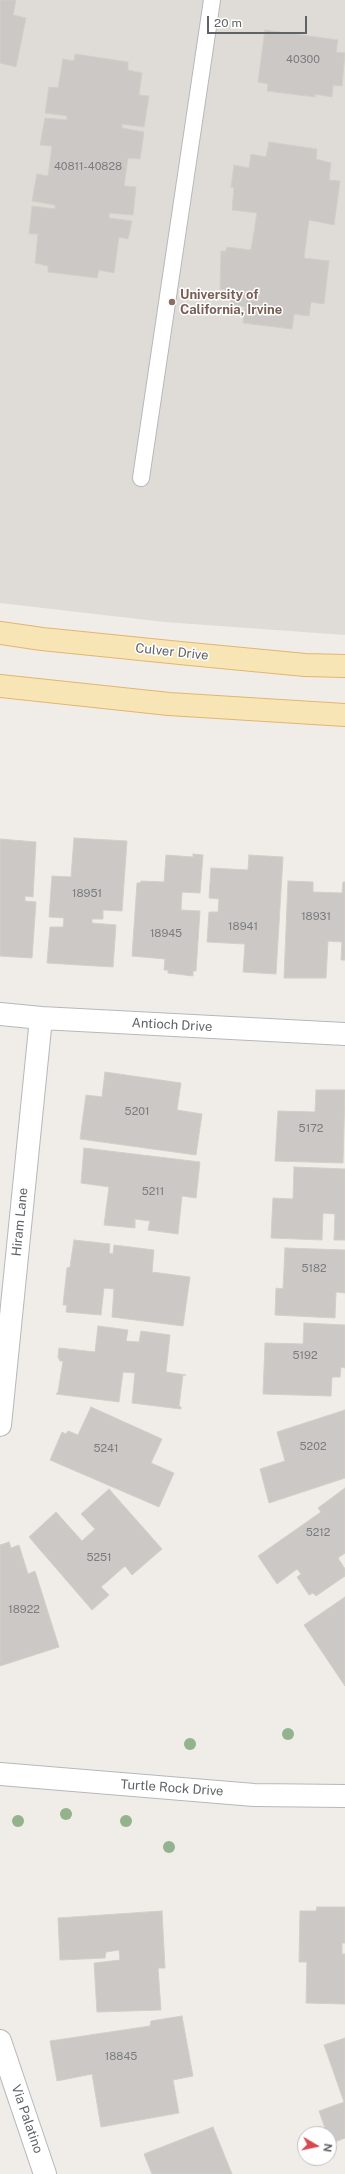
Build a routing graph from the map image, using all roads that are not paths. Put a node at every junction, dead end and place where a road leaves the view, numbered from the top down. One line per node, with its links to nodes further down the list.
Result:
1 (212, 0): 2 (lane)
2 (141, 478)
3 (0, 633): 4 (main road, Culver Drive)
4 (345, 666)
5 (0, 686): 6 (main road)
6 (345, 715)
7 (0, 1014): 8 (street, Antioch Drive)
8 (41, 1018): 9 (street, Antioch Drive); 10 (street, Hiram Lane)
9 (345, 1034)
10 (0, 1426)
11 (0, 1774): 12 (street, Turtle Rock Drive)
12 (345, 1796)
13 (0, 2041): 14 (street, Via Palatino)
14 (45, 2174)

